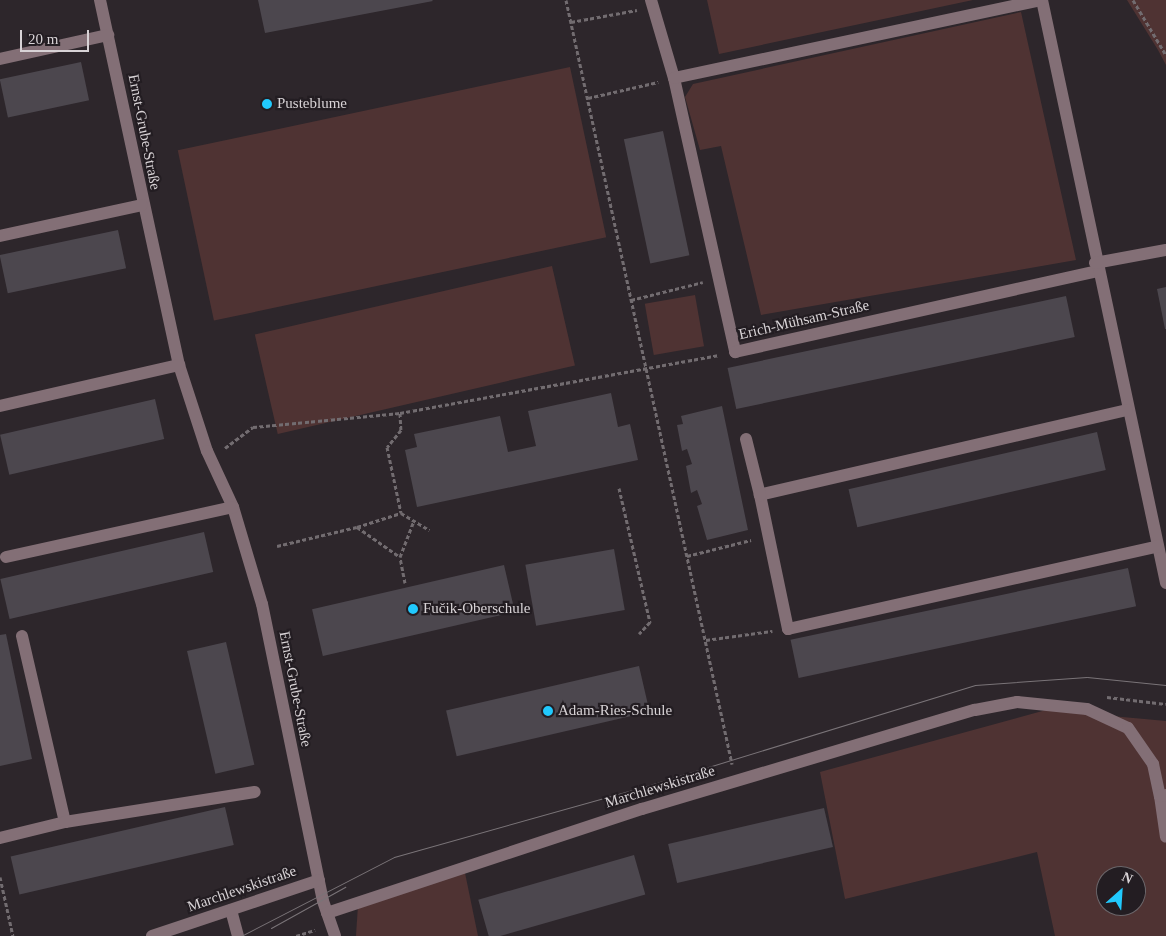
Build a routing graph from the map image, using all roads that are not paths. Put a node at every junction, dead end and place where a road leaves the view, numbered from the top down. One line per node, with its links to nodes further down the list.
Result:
1 (100, 0): 4 (street, Ernst-Grube-Straße)
2 (1041, 0): 6 (street); 10 (street)
3 (652, 3): 6 (street, Erich-Mühsam-Straße)
4 (108, 35): 5 (street); 7 (street, Ernst-Grube-Straße)
5 (0, 59)
6 (674, 78): 10 (street, Erich-Mühsam-Straße)
7 (142, 205): 8 (street, Ernst-Grube-Straße); 11 (street, Ernst-Grube-Straße)
8 (0, 236)
9 (1166, 250): 10 (street, Erich-Mühsam-Straße)
10 (1096, 267): 13 (street)
11 (178, 365): 12 (street); 16 (street, Ernst-Grube-Straße)
12 (0, 406)
13 (1127, 410): 15 (street); 17 (street)
14 (746, 439): 15 (street)
15 (760, 495): 17 (street)
16 (233, 507): 18 (street); 26 (street, Ernst-Grube-Straße)
17 (1158, 546): 19 (street)
18 (6, 558)
19 (1166, 583)
20 (22, 636): 23 (street)
21 (255, 792): 23 (street)
22 (1163, 795): 24 (street, Marchlewskistraße); 28 (street, Marchlewskistraße)
23 (65, 822): 25 (street)
24 (1166, 837)
25 (0, 838)
26 (319, 880): 27 (street, Marchlewskistraße); 28 (street, Marchlewskistraße)
27 (231, 910): 29 (street, Marchlewskistraße); 30 (street)
28 (327, 913): 31 (street)
29 (152, 936)
30 (238, 936)
31 (335, 936)

